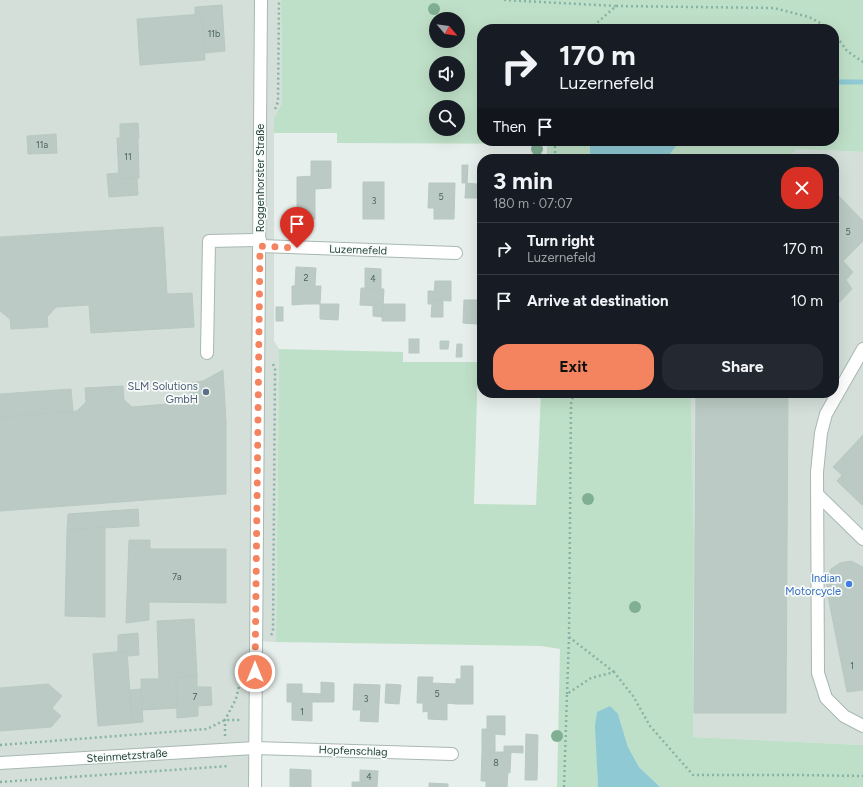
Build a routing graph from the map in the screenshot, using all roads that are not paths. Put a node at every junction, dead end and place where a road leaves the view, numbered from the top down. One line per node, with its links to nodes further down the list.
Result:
1 (262, 0): 2 (street, Roggenhorster Straße)
2 (260, 243): 3 (street, Luzernefeld); 5 (street, Luzernefeld); 11 (street, Roggenhorster Straße)
3 (456, 253)
4 (863, 349): 6 (street)
5 (207, 353)
6 (839, 391)
7 (835, 398): 8 (street)
8 (817, 494): 9 (street); 10 (street)
9 (863, 539)
10 (863, 726)
11 (254, 748): 12 (street, Hopfenschlag); 13 (street, Steinmetzstraße); 14 (street, Roggenhorster Straße)
12 (452, 754)
13 (0, 763)
14 (255, 787)

